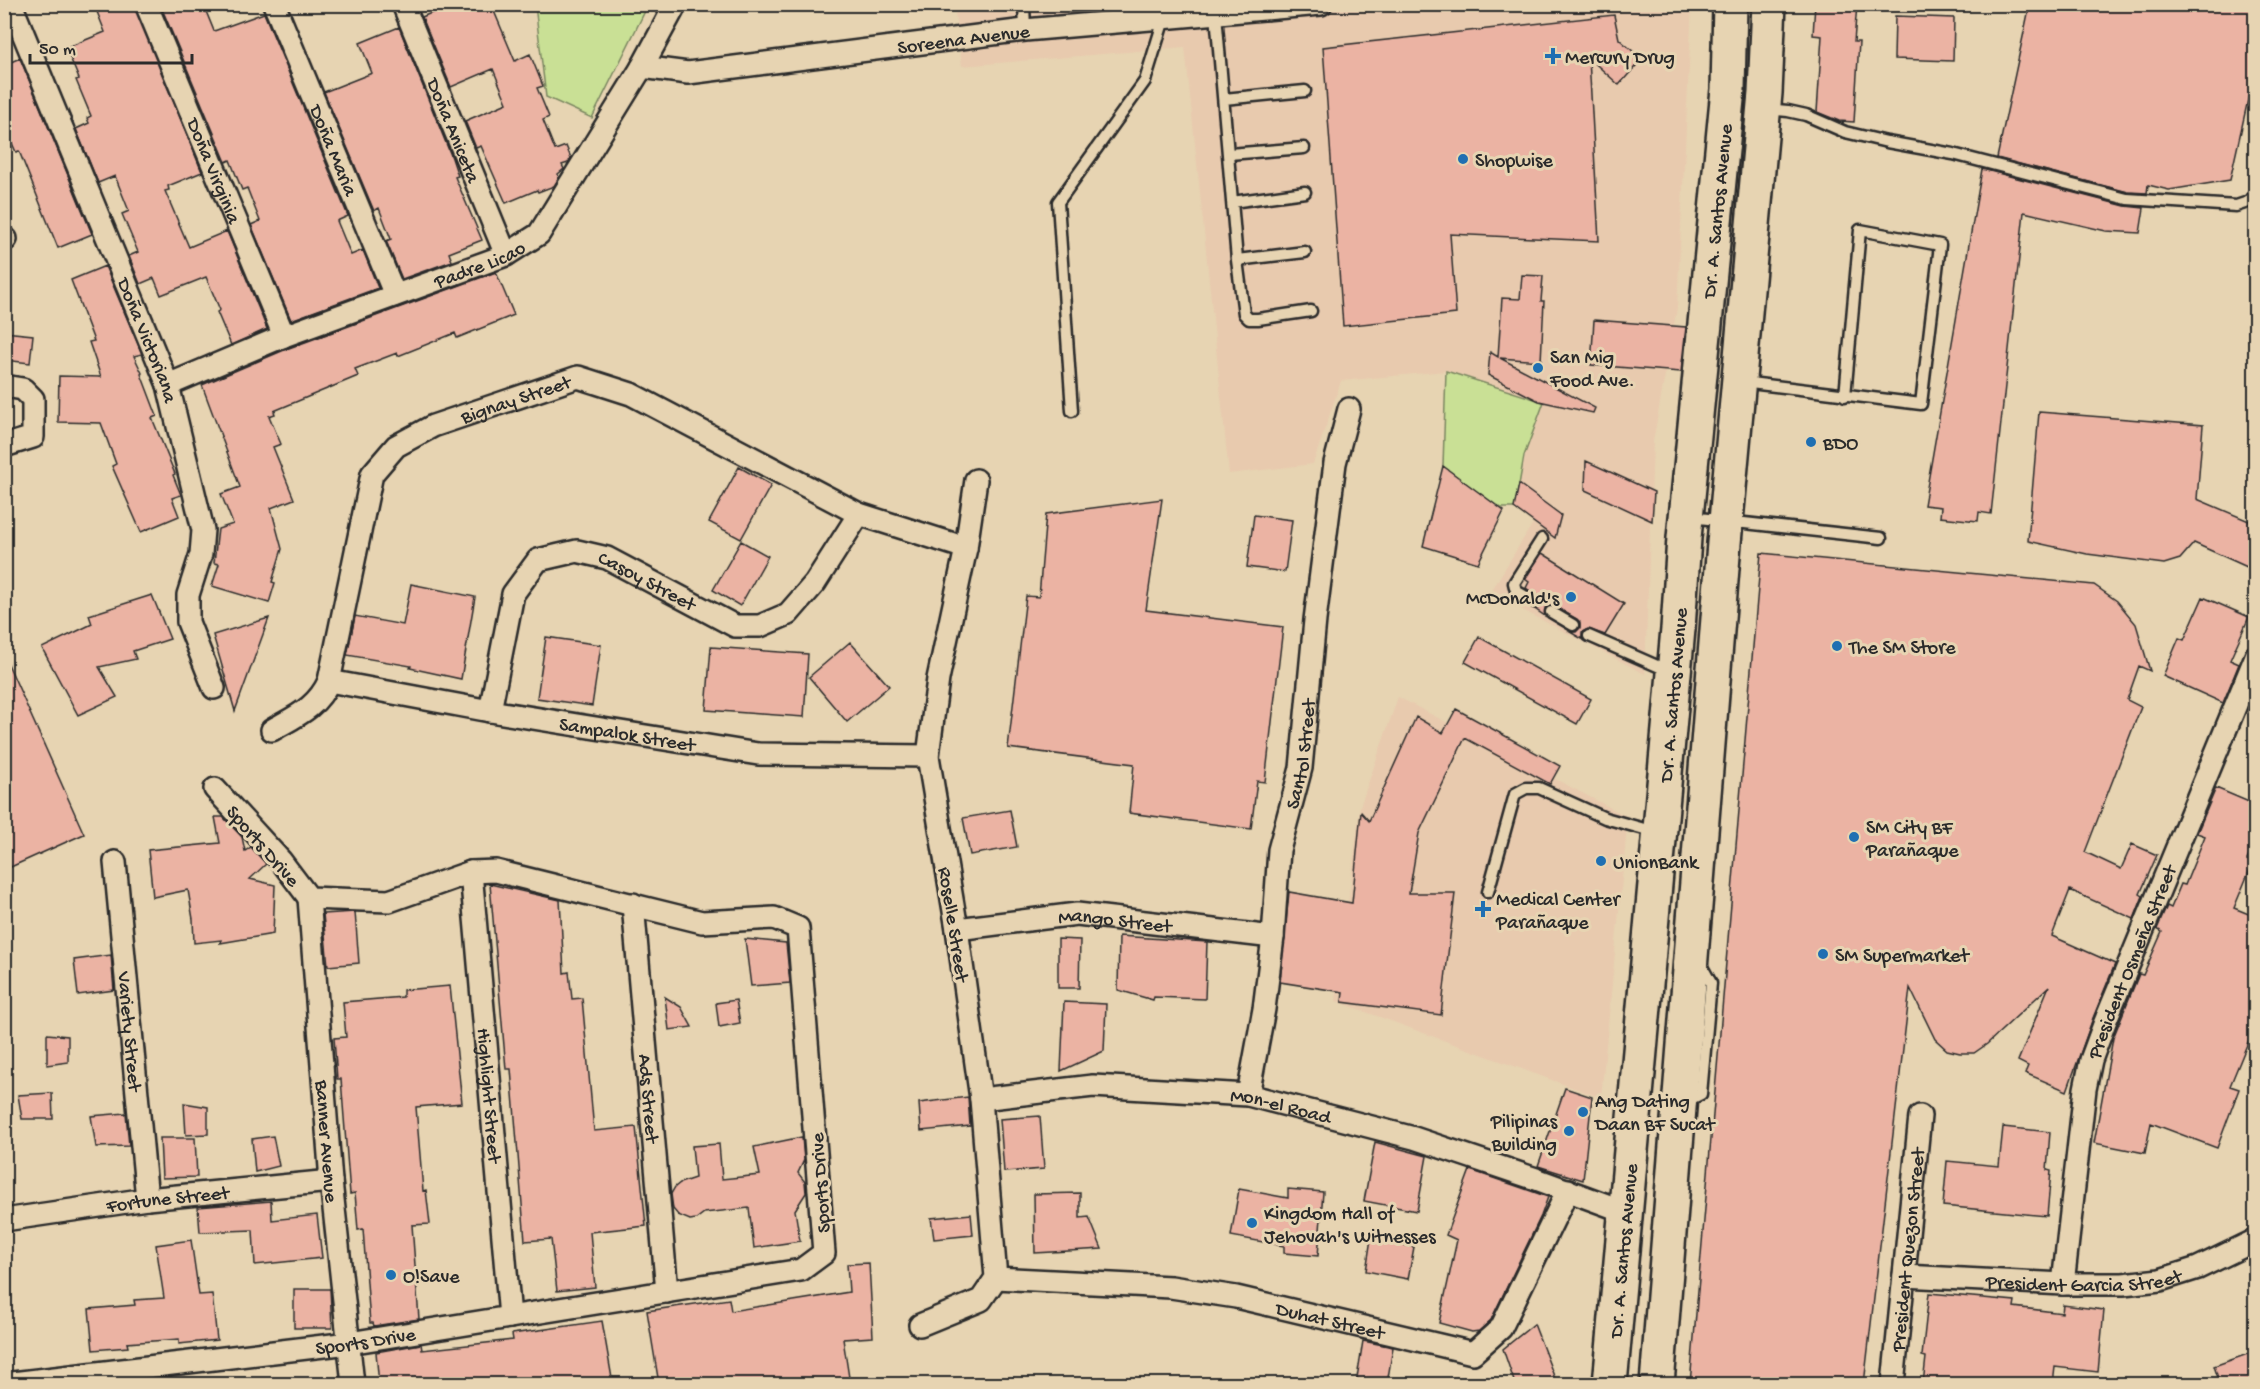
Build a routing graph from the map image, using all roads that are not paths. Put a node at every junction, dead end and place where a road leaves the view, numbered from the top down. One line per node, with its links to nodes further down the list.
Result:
1 (146, 4): 27 (street, Doña Virginia)
2 (274, 4): 25 (street, Doña Maria)
3 (403, 4): 23 (street, Doña Aniceta)
4 (676, 4): 13 (street, Padre Licao)
5 (1024, 4): 12 (lane)
6 (1321, 4): 10 (street, Soreena Avenue)
7 (1730, 4): 37 (main road, Dr. A. Santos Avenue)
8 (1768, 4): 16 (main road, Dr. A. Santos Avenue)
9 (15, 6): 30 (street, Doña Victoriana)
10 (1216, 14): 11 (street, Soreena Avenue); 15 (lane)
11 (1164, 19): 12 (street, Soreena Avenue); 33 (lane)
12 (1025, 30): 13 (street, Soreena Avenue)
13 (642, 67): 23 (street, Padre Licao)
14 (1305, 91): 15 (lane)
15 (1224, 99): 18 (lane)
16 (1763, 109): 20 (lane); 28 (main road, Dr. A. Santos Avenue)
17 (1304, 148): 18 (lane)
18 (1229, 154): 21 (lane)
19 (1305, 192): 21 (lane)
20 (2256, 193)
21 (1232, 202): 24 (lane)
22 (1305, 252): 24 (lane)
23 (506, 255): 25 (street, Padre Licao)
24 (1237, 260): 26 (lane)
25 (395, 295): 27 (street, Padre Licao)
26 (1311, 311)
27 (284, 336): 30 (street, Padre Licao)
28 (1738, 382): 31 (lane); 38 (main road, Dr. A. Santos Avenue)
29 (4, 386): 34 (street)
30 (168, 386): 49 (street, Doña Victoriana)
31 (1845, 396): 31 (lane)
32 (1349, 410): 61 (street, Santol Street)
33 (1072, 411)
34 (4, 446)
35 (976, 480): 41 (street, Roselle Street)
36 (859, 514): 41 (street, Bignay Street); 48 (street, Bignay Street); 50 (street, Casoy Street)
37 (1686, 516): 38 (lane); 47 (main road, Dr. A. Santos Avenue)
38 (1726, 522): 39 (lane); 81 (main road, Dr. A. Santos Avenue)
39 (1881, 538)
40 (1542, 539): 42 (lane)
41 (966, 548): 52 (street, Roselle Street)
42 (1535, 602)
43 (1551, 612): 44 (lane)
44 (1573, 625)
45 (1589, 636): 47 (lane)
46 (2256, 656): 73 (street, President Osmeña Street)
47 (1673, 673): 54 (main road, Dr. A. Santos Avenue)
48 (329, 681): 50 (street, Sampalok Street); 51 (street, Bignay Street)
49 (214, 688)
50 (490, 711): 52 (street, Sampalok Street)
51 (272, 730)
52 (928, 756): 60 (street, Roselle Street)
53 (215, 789): 58 (street, Sports Drive)
54 (1659, 833): 57 (lane); 68 (main road, Dr. A. Santos Avenue)
55 (115, 862): 67 (street, Variety Street)
56 (471, 872): 58 (street, Sports Drive); 59 (street, Sports Drive); 75 (street, Highlight Street)
57 (1488, 892)
58 (309, 898): 65 (street, Banner Avenue)
59 (633, 904): 74 (street, Ads Street); 74 (street, Sports Drive)
60 (957, 929): 61 (street, Mango Street); 63 (street, Roselle Street)
61 (1273, 937): 62 (street, Santol Street)
62 (1248, 1095): 63 (street, Mon-el Road); 66 (street, Mon-el Road)
63 (981, 1099): 72 (street, Roselle Street)
64 (1920, 1116): 71 (street, President Quezon Street)
65 (332, 1181): 67 (street, Fortune Street); 77 (street, Banner Avenue)
66 (1568, 1190): 68 (street, Mon-el Road); 72 (street, Duhat Street)
67 (147, 1199): 69 (street, Fortune Street)
68 (1626, 1212): 80 (main road, Dr. A. Santos Avenue)
69 (4, 1220)
70 (2256, 1240): 73 (street, President Garcia Street)
71 (1904, 1276): 73 (street, President Garcia Street); 82 (street, President Quezon Street)
72 (996, 1278): 76 (street)
73 (2063, 1284)
74 (667, 1292): 75 (street, Sports Drive)
75 (510, 1317): 77 (street, Sports Drive)
76 (920, 1325)
77 (349, 1343): 78 (street, Sports Drive); 79 (street, Banner Avenue)
78 (4, 1384)
79 (354, 1384)
80 (1610, 1384)
81 (1657, 1384)
82 (1893, 1384)

